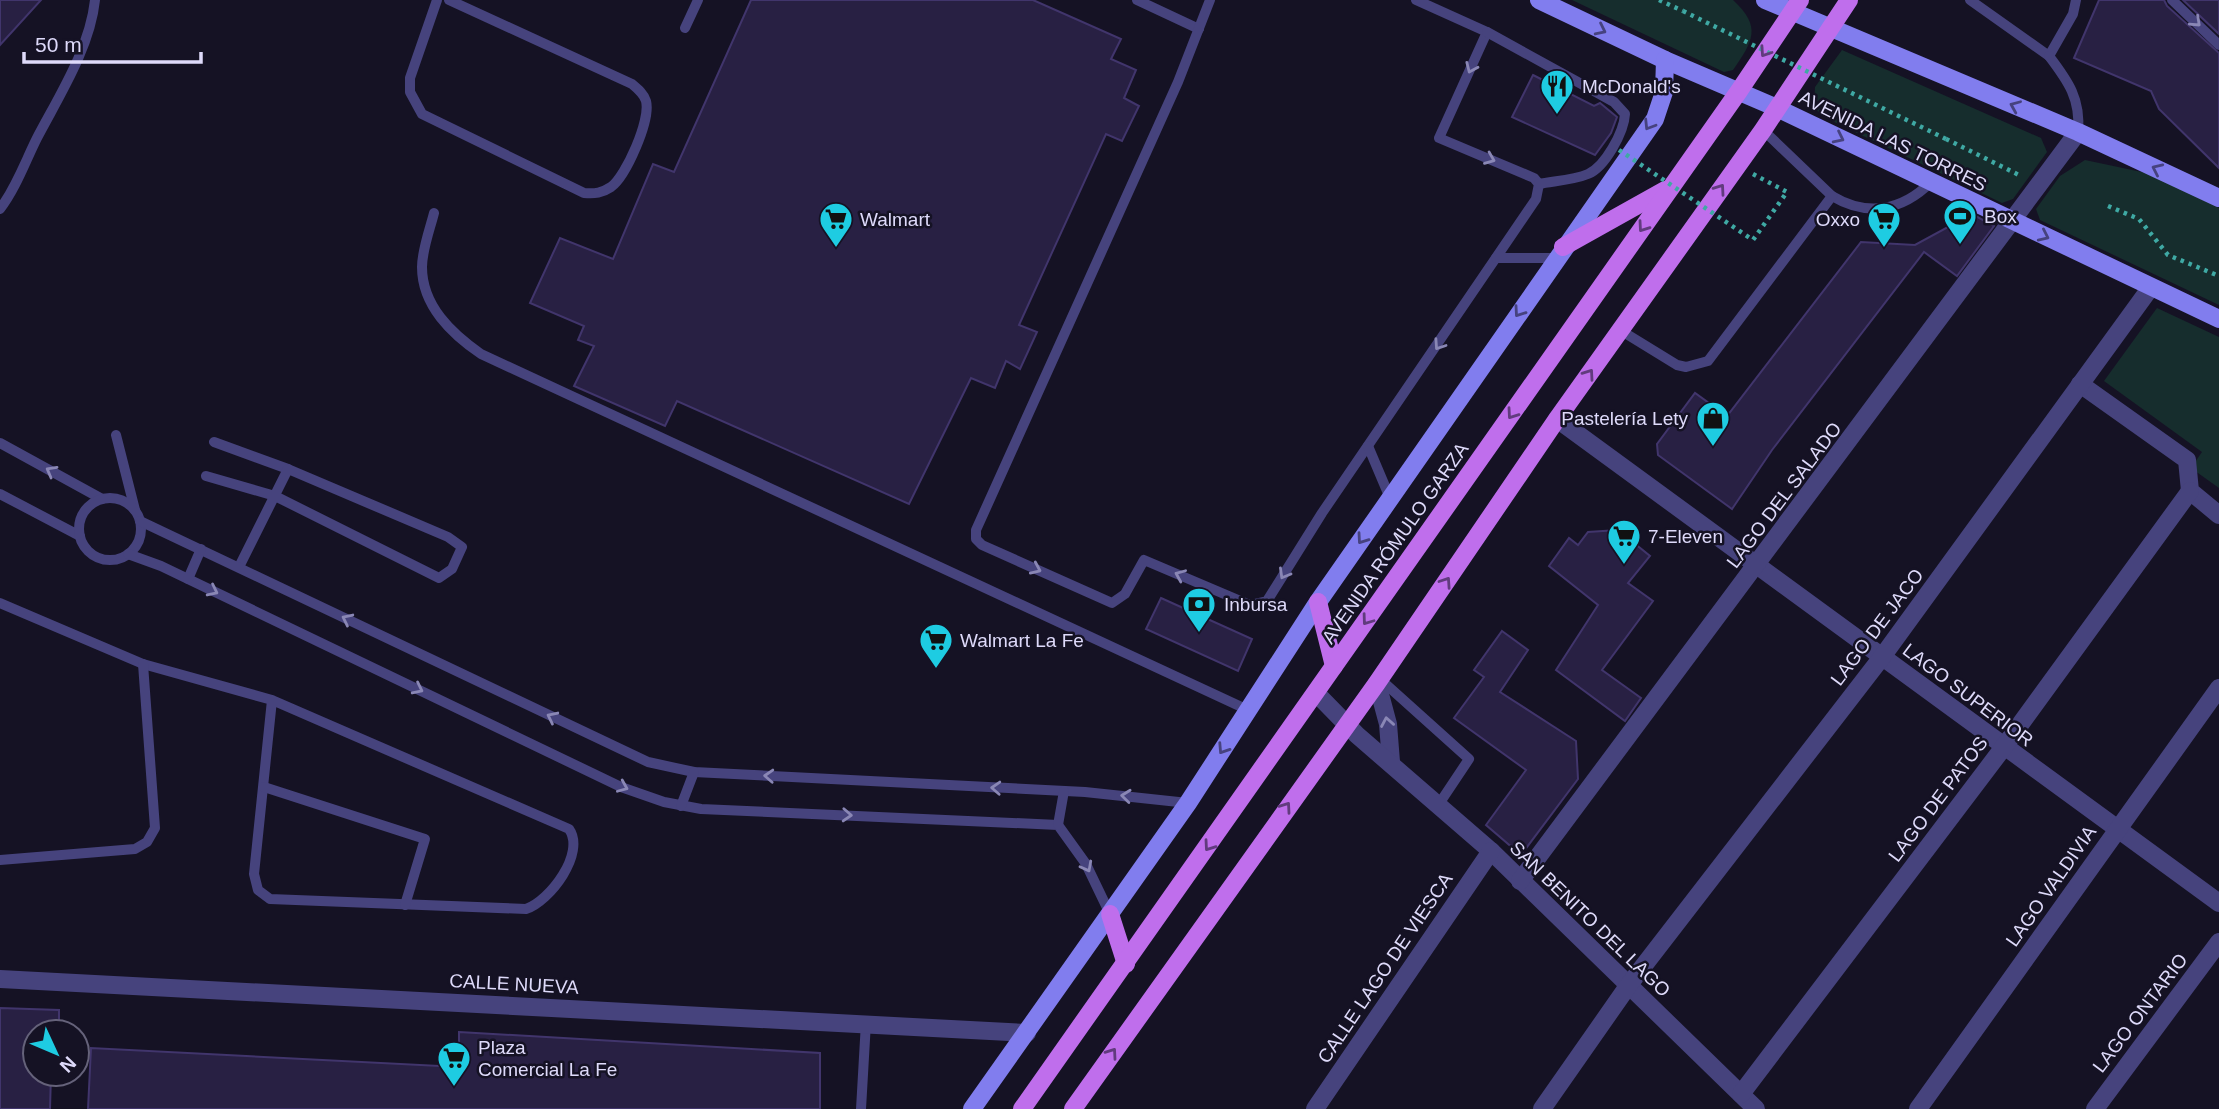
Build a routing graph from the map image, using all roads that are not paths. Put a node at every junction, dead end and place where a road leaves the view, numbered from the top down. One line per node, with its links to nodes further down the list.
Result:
1 (95, 0): 31 (lane)
2 (438, 0): 3 (lane)
3 (449, 0)
4 (698, 0): 15 (lane)
5 (1136, 0): 17 (lane)
6 (1210, 0): 17 (lane)
7 (1416, 0): 18 (lane)
8 (1539, 0): 21 (street, AVENIDA LAS TORRES, one-way to 21)
9 (1765, 0): 14 (street)
10 (1849, 0): 16 (main road)
11 (1969, 0): 20 (lane)
12 (2076, 0): 20 (lane)
13 (2172, 0): 19 (lane, one-way to 19)
14 (1796, 6): 16 (street); 22 (main road, AVENIDA RÓMULO GARZA, one-way to 22)
15 (685, 28)
16 (1830, 28): 23 (main road); 25 (street, one-way to 16)
17 (1199, 29): 44 (lane)
18 (1487, 32): 27 (lane, one-way to 27); 27 (lane)
19 (2219, 44)
20 (2049, 56): 25 (lane)
21 (1665, 60): 22 (street, AVENIDA LAS TORRES); 34 (street, one-way to 34)
22 (1739, 91): 23 (street, AVENIDA LAS TORRES); 28 (main road, AVENIDA RÓMULO GARZA)
23 (1777, 108): 24 (main road); 26 (street, AVENIDA LAS TORRES, one-way to 26)
24 (1763, 130): 29 (lane); 38 (main road, one-way to 24)
25 (2078, 132): 30 (street, one-way to 25); 33 (street, LAGO DEL SALADO)
26 (1931, 182): 29 (lane); 33 (street, AVENIDA LAS TORRES)
27 (1539, 184): 35 (lane)
28 (1671, 187): 34 (main road); 65 (main road, AVENIDA RÓMULO GARZA, one-way to 65)
29 (1832, 195): 38 (lane)
30 (2219, 198)
31 (0, 209)
32 (434, 213): 70 (lane)
33 (2014, 222): 36 (street, AVENIDA LAS TORRES, one-way to 36); 58 (street, LAGO DEL SALADO)
34 (1560, 253): 35 (lane); 50 (street, one-way to 50)
35 (1496, 258): 44 (lane, one-way to 44)
36 (2151, 287): 37 (street, AVENIDA LAS TORRES); 39 (street, LAGO DE JACO)
37 (2219, 320)
38 (1620, 330): 40 (main road, one-way to 38)
39 (2080, 384): 47 (street); 63 (street, LAGO DE JACO)
40 (1557, 419): 58 (street, LAGO SUPERIOR); 66 (main road, one-way to 40)
41 (116, 435): 52 (lane)
42 (214, 442): 45 (lane)
43 (0, 443): 51 (lane, one-way to 43)
44 (1368, 446): 50 (lane)
45 (288, 469): 49 (lane); 49 (lane)
46 (206, 476): 49 (lane)
47 (2190, 491): 53 (street); 72 (street, LAGO DE PATOS)
48 (0, 494): 55 (lane)
49 (275, 496): 59 (lane)
50 (1390, 498): 61 (street, one-way to 61)
51 (102, 499): 52 (lane); 55 (lane)
52 (135, 510): 54 (lane)
53 (2219, 515)
54 (140, 522): 56 (lane); 57 (lane)
55 (80, 536): 57 (lane)
56 (201, 550): 59 (lane); 60 (lane)
57 (128, 554): 60 (lane)
58 (1758, 565): 63 (street, LAGO SUPERIOR); 84 (street, LAGO DEL SALADO)
59 (239, 567): 74 (lane, one-way to 59)
60 (188, 579): 79 (lane, one-way to 79)
61 (1318, 602): 65 (main road); 70 (street)
62 (0, 603): 64 (lane)
63 (1882, 657): 72 (street, LAGO SUPERIOR); 91 (street, LAGO DE JACO)
64 (142, 664): 69 (lane); 83 (lane)
65 (1334, 666): 68 (main road, AVENIDA RÓMULO GARZA)
66 (1378, 681): 71 (main road); 73 (street, one-way to 66); 78 (lane)
67 (2219, 688): 81 (street, LAGO VALDIVIA)
68 (1316, 693): 71 (street, SAN BENITO DEL LAGO); 89 (main road, AVENIDA RÓMULO GARZA, one-way to 89)
69 (272, 700): 75 (lane); 86 (lane)
70 (1248, 709): 77 (street, one-way to 77)
71 (1346, 724): 73 (street, SAN BENITO DEL LAGO); 98 (main road, one-way to 71)
72 (2003, 748): 81 (street, LAGO SUPERIOR); 94 (street, LAGO DE PATOS)
73 (1391, 762): 78 (street, SAN BENITO DEL LAGO)
74 (694, 772): 76 (lane, one-way to 74); 79 (lane)
75 (264, 787): 86 (lane); 86 (lane)
76 (1064, 791): 77 (lane, one-way to 76); 80 (lane)
77 (1188, 803): 87 (street)
78 (1439, 804): 82 (street, SAN BENITO DEL LAGO)
79 (681, 806): 80 (lane, one-way to 80)
80 (1058, 825): 87 (lane, one-way to 87)
81 (2116, 830): 85 (street, LAGO SUPERIOR); 102 (street, LAGO VALDIVIA)
82 (1491, 851): 84 (street, SAN BENITO DEL LAGO); 99 (street, CALLE LAGO DE VIESCA)
83 (0, 860)
84 (1520, 881): 91 (street, SAN BENITO DEL LAGO)
85 (2219, 903)
86 (405, 905)
87 (1110, 914): 89 (main road); 93 (street)
88 (2219, 942): 103 (street, LAGO ONTARIO)
89 (1126, 964): 97 (main road, AVENIDA RÓMULO GARZA)
90 (0, 979): 92 (street, CALLE NUEVA)
91 (1628, 986): 94 (street, SAN BENITO DEL LAGO); 100 (street, LAGO DE JACO)
92 (866, 1023): 93 (street, CALLE NUEVA); 95 (lane)
93 (1027, 1033): 96 (street)
94 (1741, 1094): 101 (street, SAN BENITO DEL LAGO)
95 (861, 1109)
96 (972, 1109)
97 (1023, 1109)
98 (1073, 1109)
99 (1315, 1109)
100 (1542, 1109)
101 (1756, 1109)
102 (1918, 1109)
103 (2095, 1109)

